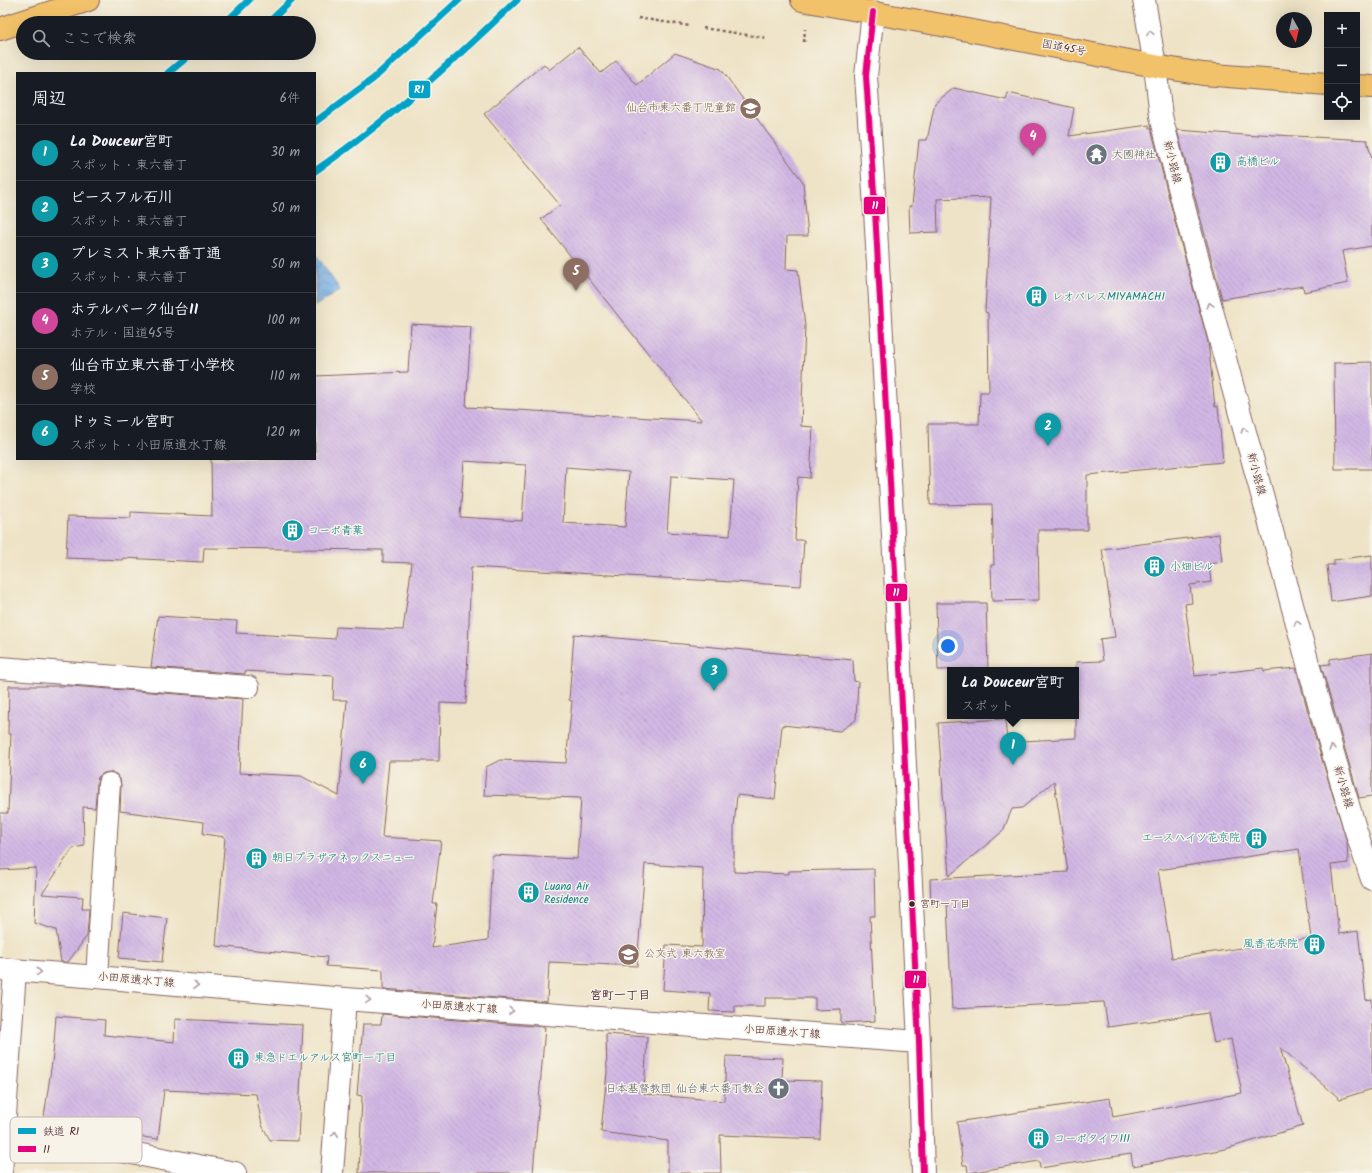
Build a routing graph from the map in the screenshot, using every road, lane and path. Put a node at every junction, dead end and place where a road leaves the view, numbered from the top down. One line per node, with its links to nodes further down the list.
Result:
1 (88, 0): 5 (highway)
2 (802, 0): 4 (highway, 国道45号)
3 (1144, 0): 12 (street, 新小路線, one-way to 3)
4 (873, 12): 12 (highway, 国道45号); 24 (street)
5 (39, 16)
6 (638, 18): 8 (path)
7 (16, 24): 10 (highway)
8 (690, 26)
9 (703, 28): 11 (path)
10 (0, 29)
11 (767, 38)
12 (1155, 66): 13 (highway, 国道45号); 19 (street, 新小路線, one-way to 12)
13 (1324, 84)
14 (1360, 86): 15 (highway)
15 (1372, 87)
16 (0, 668): 17 (street)
17 (248, 687)
18 (109, 784): 22 (street)
19 (1363, 824): 20 (street, 新小路線)
20 (1372, 879)
21 (8, 970): 22 (street, 小田原遺水丁線, one-way to 22); 26 (street)
22 (97, 977): 23 (street, 小田原遺水丁線, one-way to 23)
23 (345, 999): 24 (street, 小田原遺水丁線, one-way to 24); 28 (street, one-way to 23)
24 (919, 1042): 29 (street)
25 (142, 1155): 27 (street)
26 (0, 1173)
27 (235, 1173)
28 (332, 1173)
29 (923, 1173)

